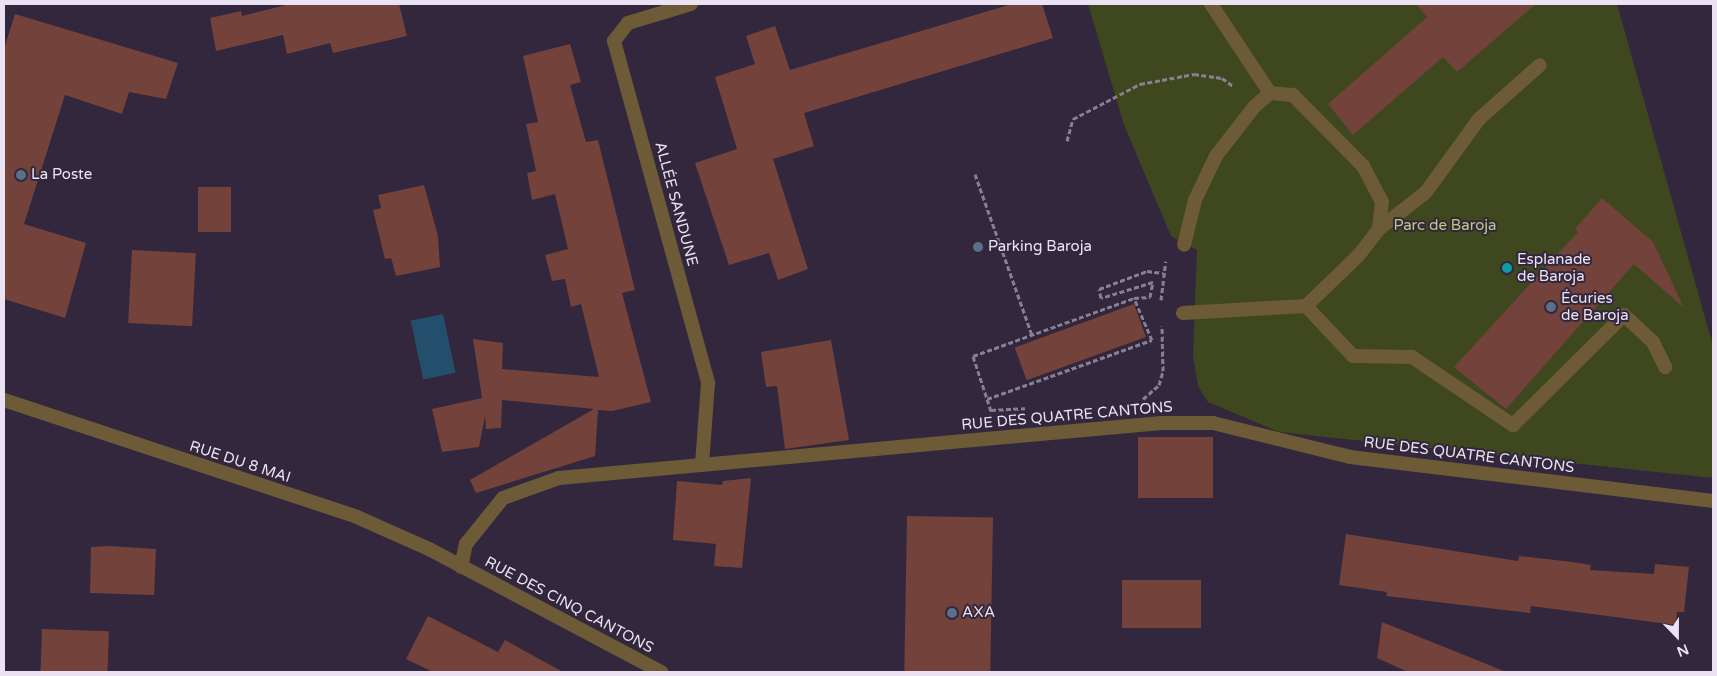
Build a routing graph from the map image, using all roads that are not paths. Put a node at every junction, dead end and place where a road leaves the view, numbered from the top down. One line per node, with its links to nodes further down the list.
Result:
1 (691, 4): 11 (street, ALLÉE SANDUNE)
2 (1211, 4): 4 (street)
3 (1540, 65): 5 (street)
4 (1270, 94): 5 (street); 6 (street)
5 (1379, 229): 7 (street)
6 (1184, 245)
7 (1306, 306): 8 (street); 9 (street)
8 (1183, 313)
9 (1665, 367)
10 (4, 400): 13 (street, RUE DU 8 MAI)
11 (702, 464): 12 (street, RUE DES QUATRE CANTONS); 13 (street, RUE DES QUATRE CANTONS)
12 (1713, 501)
13 (461, 567): 14 (street, RUE DES CINQ CANTONS)
14 (661, 672)

